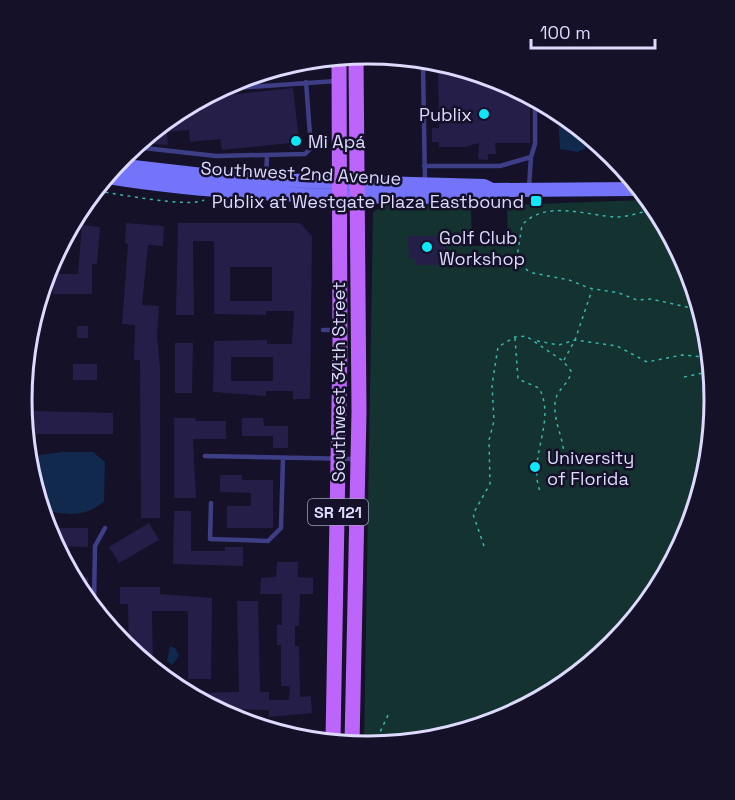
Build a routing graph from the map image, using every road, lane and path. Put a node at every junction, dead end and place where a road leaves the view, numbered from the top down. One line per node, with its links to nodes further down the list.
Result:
1 (356, 65): 18 (main road, Southwest 34th Street / SR 121)
2 (339, 66): 4 (main road, Southwest 34th Street / SR 121)
3 (423, 69): 12 (lane)
4 (339, 81): 5 (lane); 16 (main road, Southwest 34th Street / SR 121)
5 (306, 82): 6 (lane); 9 (lane)
6 (246, 87)
7 (535, 108): 10 (lane)
8 (145, 148): 9 (lane)
9 (267, 156): 14 (lane)
10 (531, 157): 12 (lane); 20 (lane)
11 (126, 166): 14 (main road, Southwest 2nd Avenue)
12 (424, 166): 15 (lane)
13 (115, 178): 16 (main road, Southwest 2nd Avenue)
14 (266, 179): 16 (main road, Southwest 2nd Avenue)
15 (425, 185): 18 (main road, Southwest 2nd Avenue); 19 (main road, Southwest 2nd Avenue)
16 (340, 189): 18 (main road, Southwest 2nd Avenue); 27 (main road, Southwest 34th Street / SR 121)
17 (629, 189): 20 (main road, Southwest 2nd Avenue)
18 (358, 190): 19 (main road, Southwest 2nd Avenue); 38 (main road, Southwest 34th Street / SR 121)
19 (492, 190): 20 (main road, Southwest 2nd Avenue)
20 (529, 190)
21 (104, 192): 22 (path)
22 (201, 203)
23 (646, 211): 24 (path)
24 (592, 289): 25 (path); 30 (path)
25 (691, 308)
26 (322, 330): 27 (lane)
27 (340, 330): 37 (main road, Southwest 34th Street / SR 121)
28 (515, 337): 29 (path); 40 (path); 43 (path)
29 (534, 340): 30 (path); 32 (path)
30 (575, 340): 31 (path); 32 (path)
31 (701, 357)
32 (563, 361): 39 (path)
33 (703, 373): 34 (path)
34 (684, 377)
35 (206, 456): 36 (lane)
36 (283, 458): 37 (lane); 41 (lane)
37 (339, 459): 38 (lane); 46 (main road, Southwest 34th Street / SR 121)
38 (358, 459): 47 (main road, Southwest 34th Street / SR 121)
39 (562, 468)
40 (540, 490)
41 (211, 503)
42 (105, 528): 44 (lane)
43 (484, 546)
44 (94, 595)
45 (388, 715): 50 (path)
46 (333, 724): 47 (lane); 48 (main road, Southwest 34th Street / SR 121)
47 (353, 724): 49 (main road, Southwest 34th Street / SR 121)
48 (333, 734)
49 (352, 735)
50 (378, 736)

